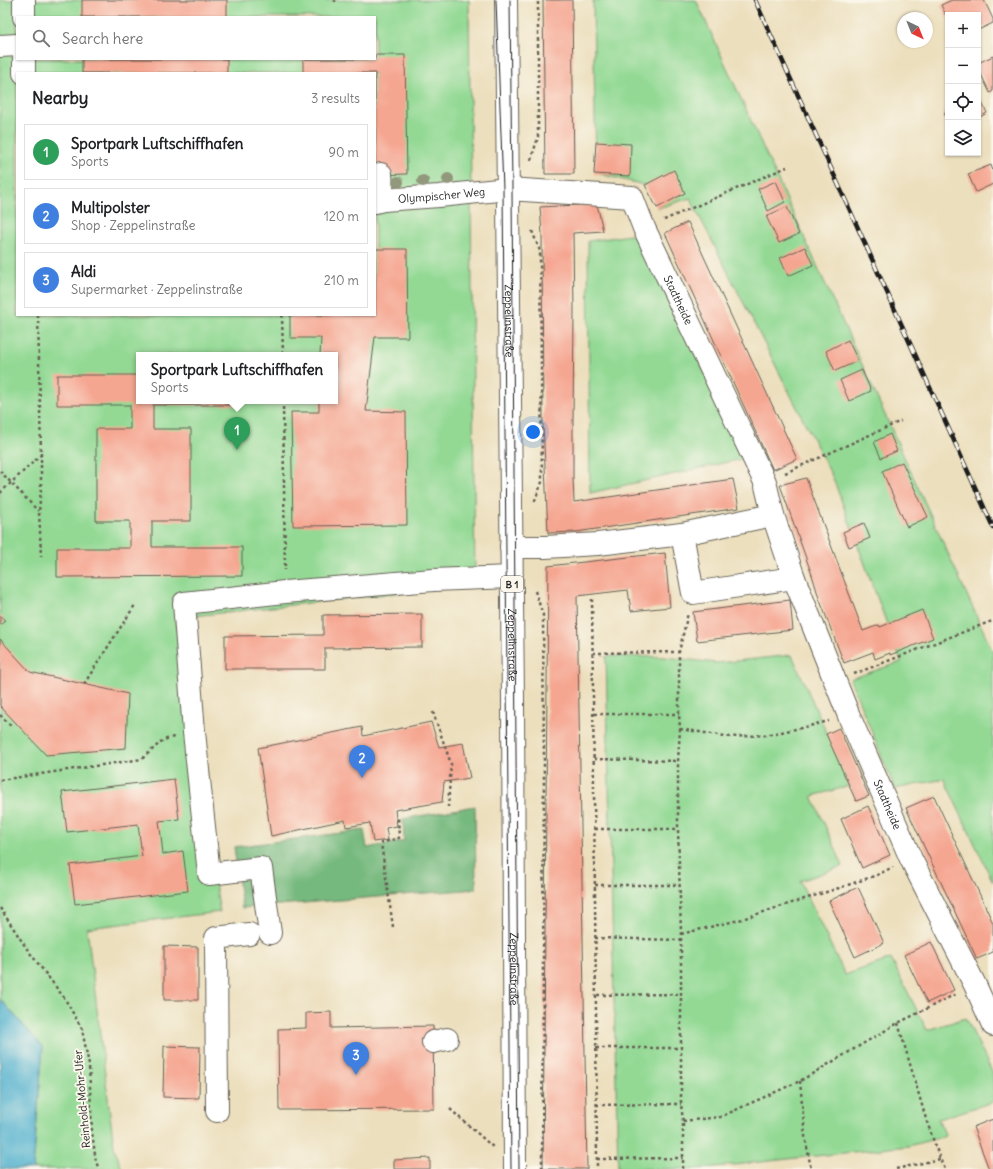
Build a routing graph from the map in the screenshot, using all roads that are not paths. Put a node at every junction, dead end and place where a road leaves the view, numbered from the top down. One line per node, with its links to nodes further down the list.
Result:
1 (24, 0): 3 (street)
2 (506, 0): 9 (street, Zeppelinstraße / B 1)
3 (24, 16)
4 (16, 45): 5 (street)
5 (0, 46)
6 (24, 60): 7 (street)
7 (24, 72)
8 (381, 174): 10 (street)
9 (508, 189): 10 (street, Olympischer Weg); 11 (street, Stadtheide); 13 (street, Zeppelinstraße / B 1)
10 (379, 201)
11 (773, 515): 12 (street); 15 (street, Stadtheide)
12 (682, 534): 13 (street); 15 (street)
13 (511, 547): 14 (street, Zeppelinstraße / B 1)
14 (512, 577): 17 (street); 18 (street, Zeppelinstraße / B 1)
15 (794, 578): 16 (street, Stadtheide)
16 (993, 1025)
17 (217, 1111)
18 (515, 1168)

